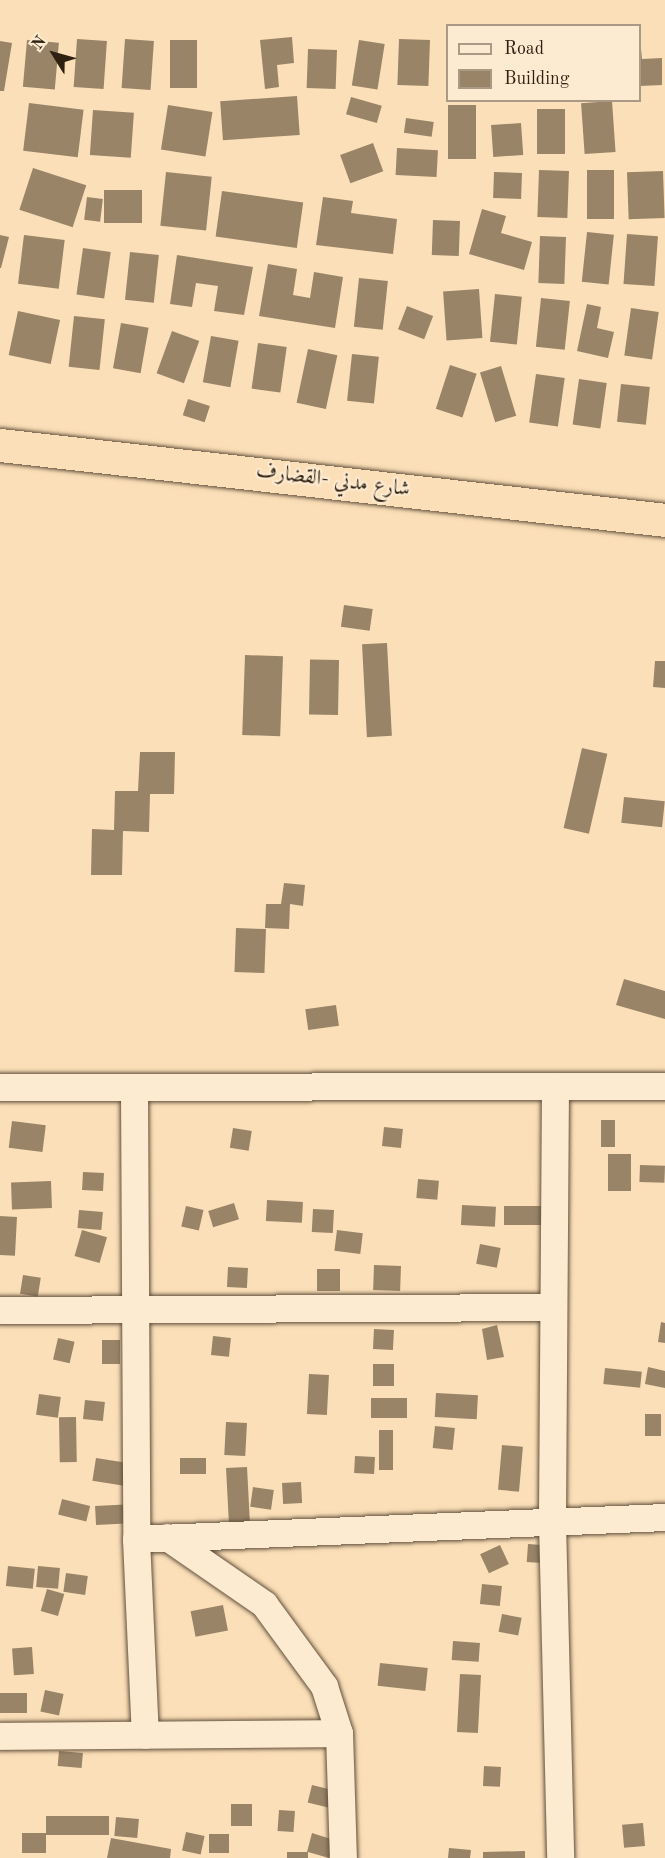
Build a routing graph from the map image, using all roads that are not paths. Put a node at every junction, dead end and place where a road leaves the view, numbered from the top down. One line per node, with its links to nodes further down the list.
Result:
1 (0, 445): 2 (highway, شارع مدني -القضارف)
2 (665, 520)
3 (665, 1086): 5 (street)
4 (0, 1087): 6 (street)
5 (555, 1087): 6 (street); 7 (street)
6 (134, 1090): 8 (street)
7 (553, 1307): 8 (street); 11 (street)
8 (134, 1309): 9 (street); 13 (street)
9 (0, 1310)
10 (665, 1517): 11 (street)
11 (552, 1522): 12 (street); 18 (street)
12 (167, 1538): 13 (street); 14 (street)
13 (136, 1539): 15 (street)
14 (339, 1733): 15 (street); 17 (street)
15 (145, 1735): 16 (street)
16 (0, 1736)
17 (343, 1858)
18 (560, 1858)

